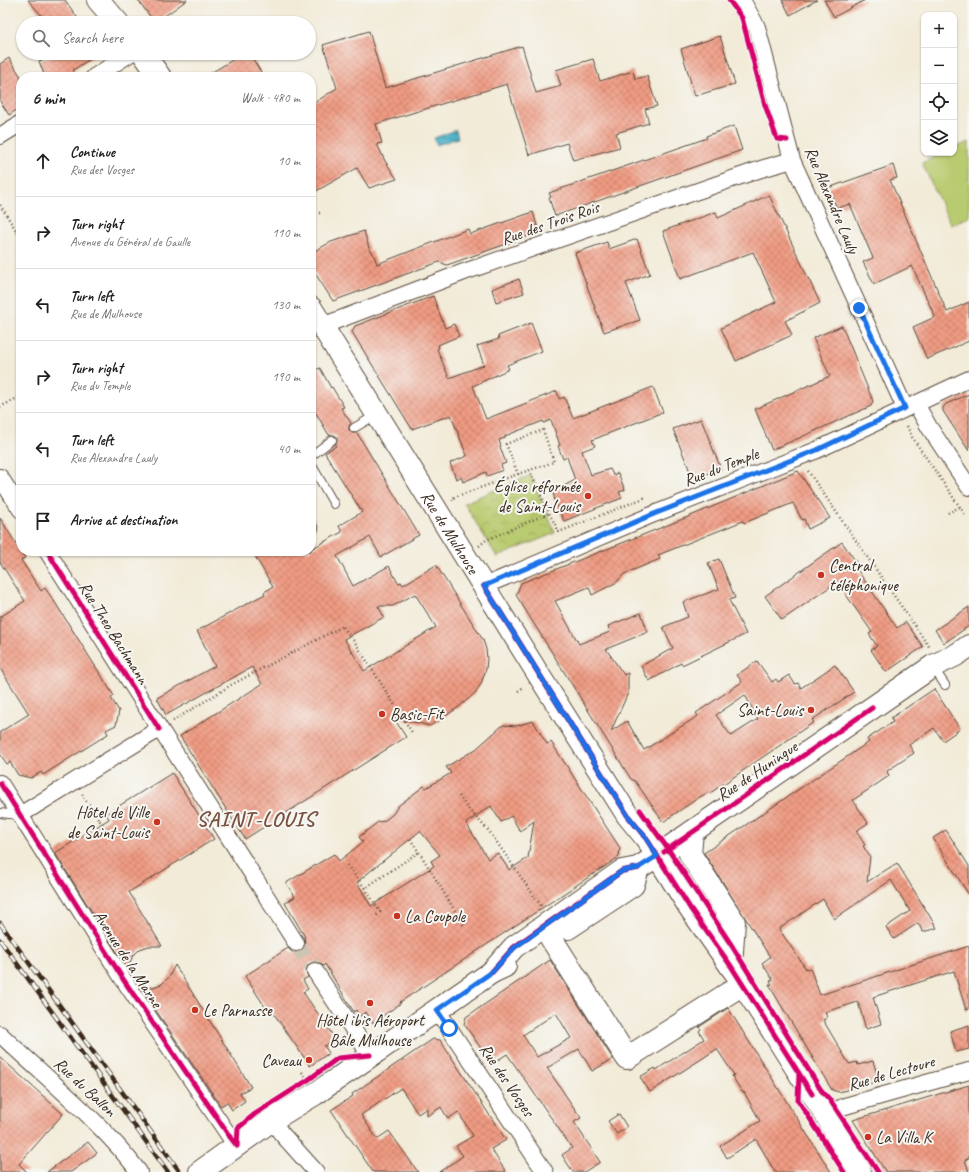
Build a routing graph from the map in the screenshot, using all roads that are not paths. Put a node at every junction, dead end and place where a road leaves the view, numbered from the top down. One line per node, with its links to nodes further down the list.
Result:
1 (98, 0): 3 (main road)
2 (742, 0): 10 (street, Rue Alexandre Lauly)
3 (112, 16)
4 (120, 60): 6 (street)
5 (148, 60): 7 (main road)
6 (102, 72)
7 (156, 72)
8 (16, 126): 9 (street)
9 (0, 136)
10 (792, 160): 11 (street, Rue des Trois Rois); 13 (street, Rue Alexandre Lauly)
11 (316, 320): 14 (main road, Rue de Mulhouse)
12 (969, 380): 13 (street, Rue du Temple)
13 (911, 406): 20 (street, Rue Alexandre Lauly); 24 (street, Rue du Temple)
14 (378, 414): 15 (lane); 24 (main road, Rue de Mulhouse)
15 (354, 428)
16 (332, 440): 17 (lane)
17 (316, 452)
18 (316, 473): 22 (lane)
19 (0, 477): 21 (street)
20 (969, 487)
21 (16, 502)
22 (334, 504)
23 (49, 556): 28 (street, Rue Theo Bachmann)
24 (484, 586): 33 (main road, Rue de Mulhouse)
25 (969, 646): 26 (main road, Rue de Huningue)
26 (933, 658): 27 (lane); 32 (main road, Rue de Huningue)
27 (945, 685)
28 (159, 729): 31 (street); 35 (street, Rue Theo Bachmann)
29 (0, 783): 31 (street, Avenue de la Marne)
30 (0, 813): 31 (lane)
31 (20, 815): 45 (street, Avenue de la Marne)
32 (692, 832): 33 (main road, Rue de Huningue); 36 (main road)
33 (657, 856): 34 (main road, Rue de Huningue); 36 (main road, Rue de Mulhouse)
34 (551, 930): 38 (main road); 39 (main road, Rue de Huningue)
35 (296, 943)
36 (731, 966): 38 (main road, Rue de Mulhouse)
37 (315, 972): 41 (street)
38 (743, 984): 43 (main road, Rue de Mulhouse)
39 (437, 1010): 41 (main road, Rue de Huningue); 49 (street, Rue des Vosges)
40 (0, 1034): 46 (street, Rue du Ballon)
41 (370, 1055): 44 (main road, Rue de Huningue)
42 (969, 1071): 43 (street, Rue de Lectoure)
43 (826, 1115): 50 (main road, Rue de Mulhouse)
44 (272, 1120): 45 (main road, Rue de Huningue); 48 (street)
45 (237, 1146): 47 (main road, Rue de Huningue)
46 (139, 1172)
47 (200, 1172)
48 (316, 1172)
49 (545, 1172)
50 (860, 1172)

